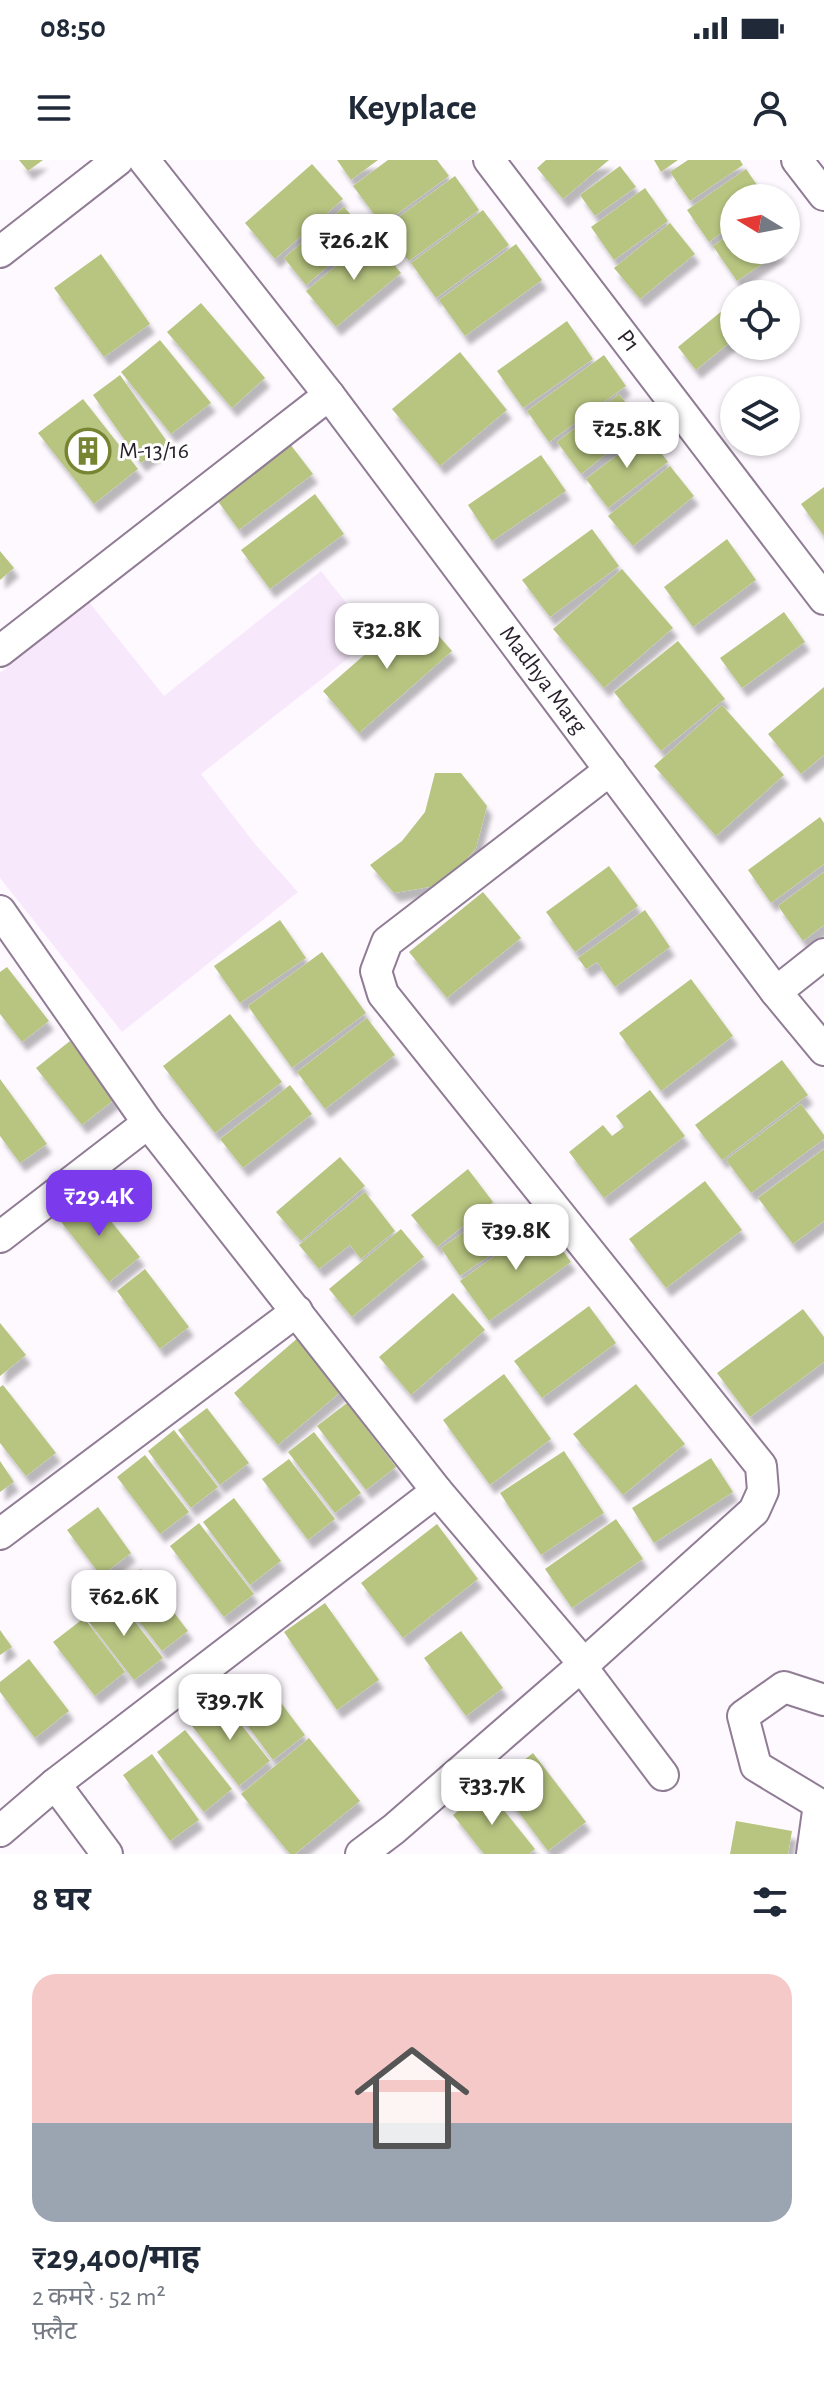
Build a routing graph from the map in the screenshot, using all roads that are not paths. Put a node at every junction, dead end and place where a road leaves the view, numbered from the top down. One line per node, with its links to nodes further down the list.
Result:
1 (118, 160): 6 (street)
2 (144, 160): 7 (street, Madhya Marg)
3 (489, 160): 8 (street, P1)
4 (797, 160): 5 (street)
5 (824, 195)
6 (0, 252)
7 (329, 395): 9 (street); 10 (street, Madhya Marg)
8 (824, 599)
9 (0, 651)
10 (610, 770): 13 (street, Madhya Marg); 20 (street)
11 (5, 927): 15 (street)
12 (824, 954): 13 (street)
13 (776, 992): 14 (street, Madhya Marg)
14 (824, 1050)
15 (148, 1123): 16 (street); 17 (street)
16 (0, 1237)
17 (297, 1311): 18 (street); 19 (street)
18 (437, 1491): 20 (street); 23 (street)
19 (0, 1534)
20 (583, 1665): 22 (street); 26 (street)
21 (824, 1700): 27 (street)
22 (663, 1775)
23 (55, 1784): 24 (street); 25 (street)
24 (0, 1831)
25 (107, 1854)
26 (361, 1854)
27 (812, 1854)

